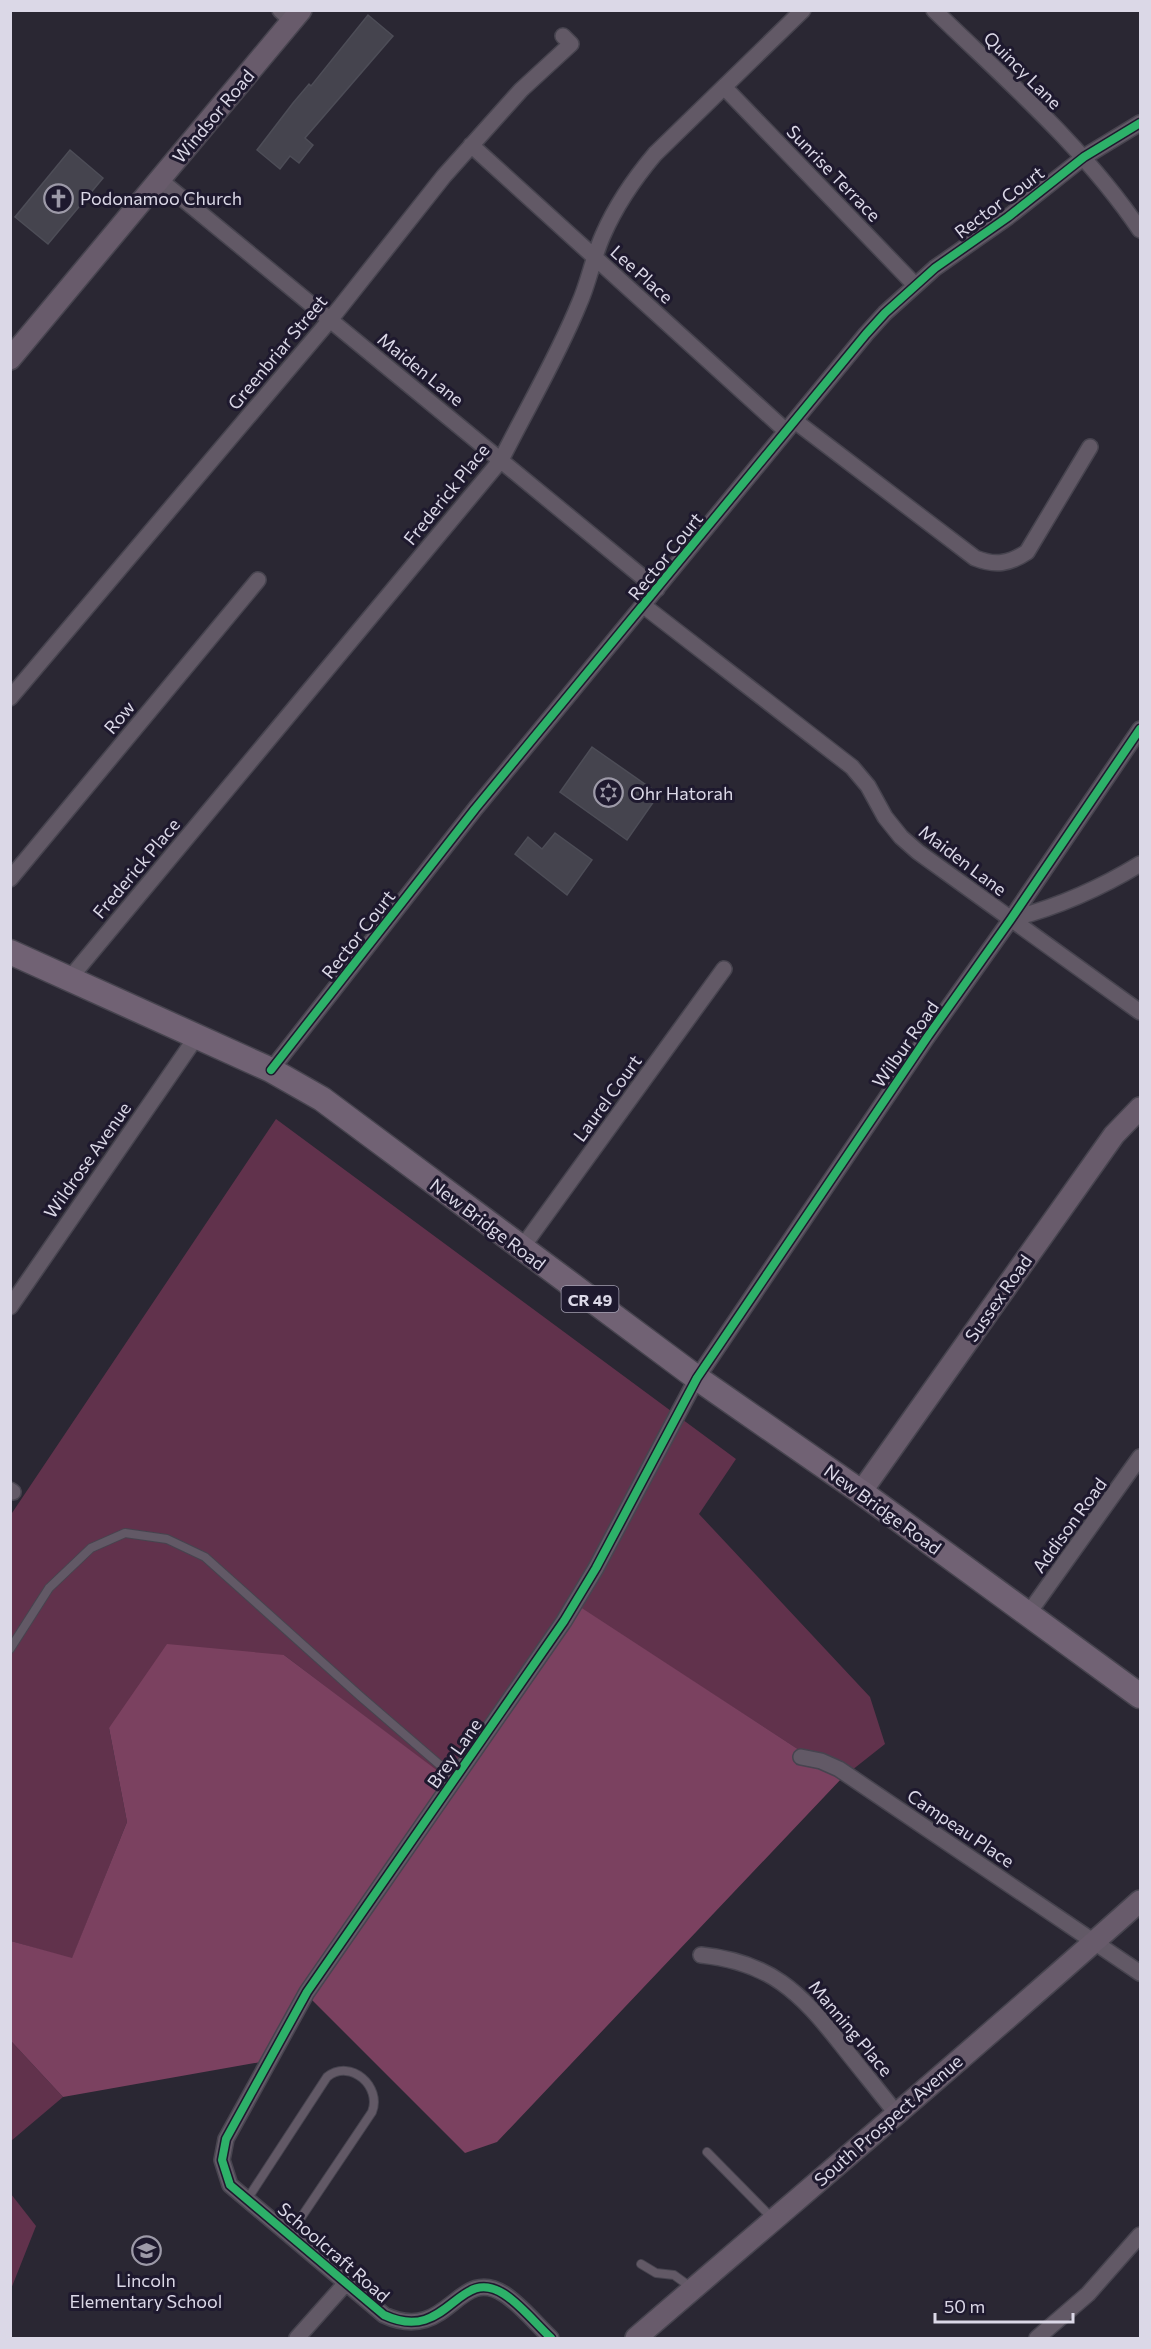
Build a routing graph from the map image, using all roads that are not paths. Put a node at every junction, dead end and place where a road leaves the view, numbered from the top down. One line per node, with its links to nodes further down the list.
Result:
1 (803, 10): 5 (street, Frederick Place)
2 (934, 10): 8 (street, Quincy Lane)
3 (291, 14): 9 (street, Windsor Road)
4 (563, 36): 7 (street, Greenbriar Street)
5 (725, 88): 11 (street, Frederick Place); 12 (street, Sunrise Terrace)
6 (1140, 123): 8 (street, Rector Court)
7 (471, 145): 11 (street, Lee Place); 13 (street, Greenbriar Street)
8 (1084, 157): 10 (street, Quincy Lane); 12 (street, Rector Court)
9 (160, 180): 13 (street, Maiden Lane); 14 (street, Windsor Road)
10 (1140, 230)
11 (595, 257): 15 (street, Lee Place); 17 (street, Frederick Place)
12 (915, 285): 15 (street, Rector Court)
13 (330, 320): 17 (street, Maiden Lane); 21 (street, Greenbriar Street)
14 (14, 347)
15 (791, 426): 16 (street, Lee Place); 19 (street, Rector Court)
16 (1090, 447)
17 (501, 460): 19 (street, Maiden Lane); 28 (street, Frederick Place)
18 (258, 580): 24 (street, Row)
19 (657, 590): 20 (street, Rector Court)
20 (644, 606): 25 (street, Maiden Lane); 31 (street, Rector Court)
21 (10, 698)
22 (1140, 729): 25 (street, Wilbur Road)
23 (1140, 864): 25 (street)
24 (10, 879)
25 (1011, 919): 29 (street, Maiden Lane); 35 (street, Wilbur Road)
26 (10, 952): 28 (main road, New Bridge Road / CR 49)
27 (724, 969): 33 (street, Laurel Court)
28 (70, 978): 30 (main road, New Bridge Road / CR 49)
29 (1140, 1012)
30 (197, 1036): 31 (main road, New Bridge Road / CR 49); 34 (street, Wildrose Avenue)
31 (271, 1070): 33 (main road, New Bridge Road / CR 49)
32 (1140, 1108): 37 (street, Sussex Road)
33 (521, 1249): 35 (main road, New Bridge Road / CR 49)
34 (10, 1307)
35 (697, 1378): 37 (main road, New Bridge Road / CR 49); 42 (street, Brey Lane)
36 (1140, 1457): 38 (street, Addison Road)
37 (861, 1492): 38 (main road, New Bridge Road / CR 49)
38 (1028, 1614): 40 (main road, New Bridge Road / CR 49)
39 (10, 1649): 42 (lane)
40 (1140, 1696)
41 (801, 1757): 44 (street, Campeau Place)
42 (455, 1778): 48 (street, Brey Lane)
43 (1140, 1901): 44 (street, South Prospect Avenue)
44 (1095, 1942): 46 (street, Campeau Place); 47 (street, South Prospect Avenue)
45 (701, 1955): 47 (street, Manning Place)
46 (1140, 1972)
47 (896, 2113): 51 (street, South Prospect Avenue)
48 (226, 2139): 50 (street, Schoolcraft Road)
49 (707, 2152): 51 (lane)
50 (248, 2198): 52 (street, Schoolcraft Road); 52 (lane)
51 (773, 2220): 56 (street, South Prospect Avenue)
52 (290, 2234): 55 (street, Schoolcraft Road)
53 (1140, 2235): 60 (street)
54 (641, 2264): 56 (lane)
55 (346, 2283): 57 (street); 58 (street, Schoolcraft Road)
56 (693, 2289): 59 (street, South Prospect Avenue)
57 (297, 2338)
58 (551, 2338)
59 (636, 2338)
60 (1037, 2338)

